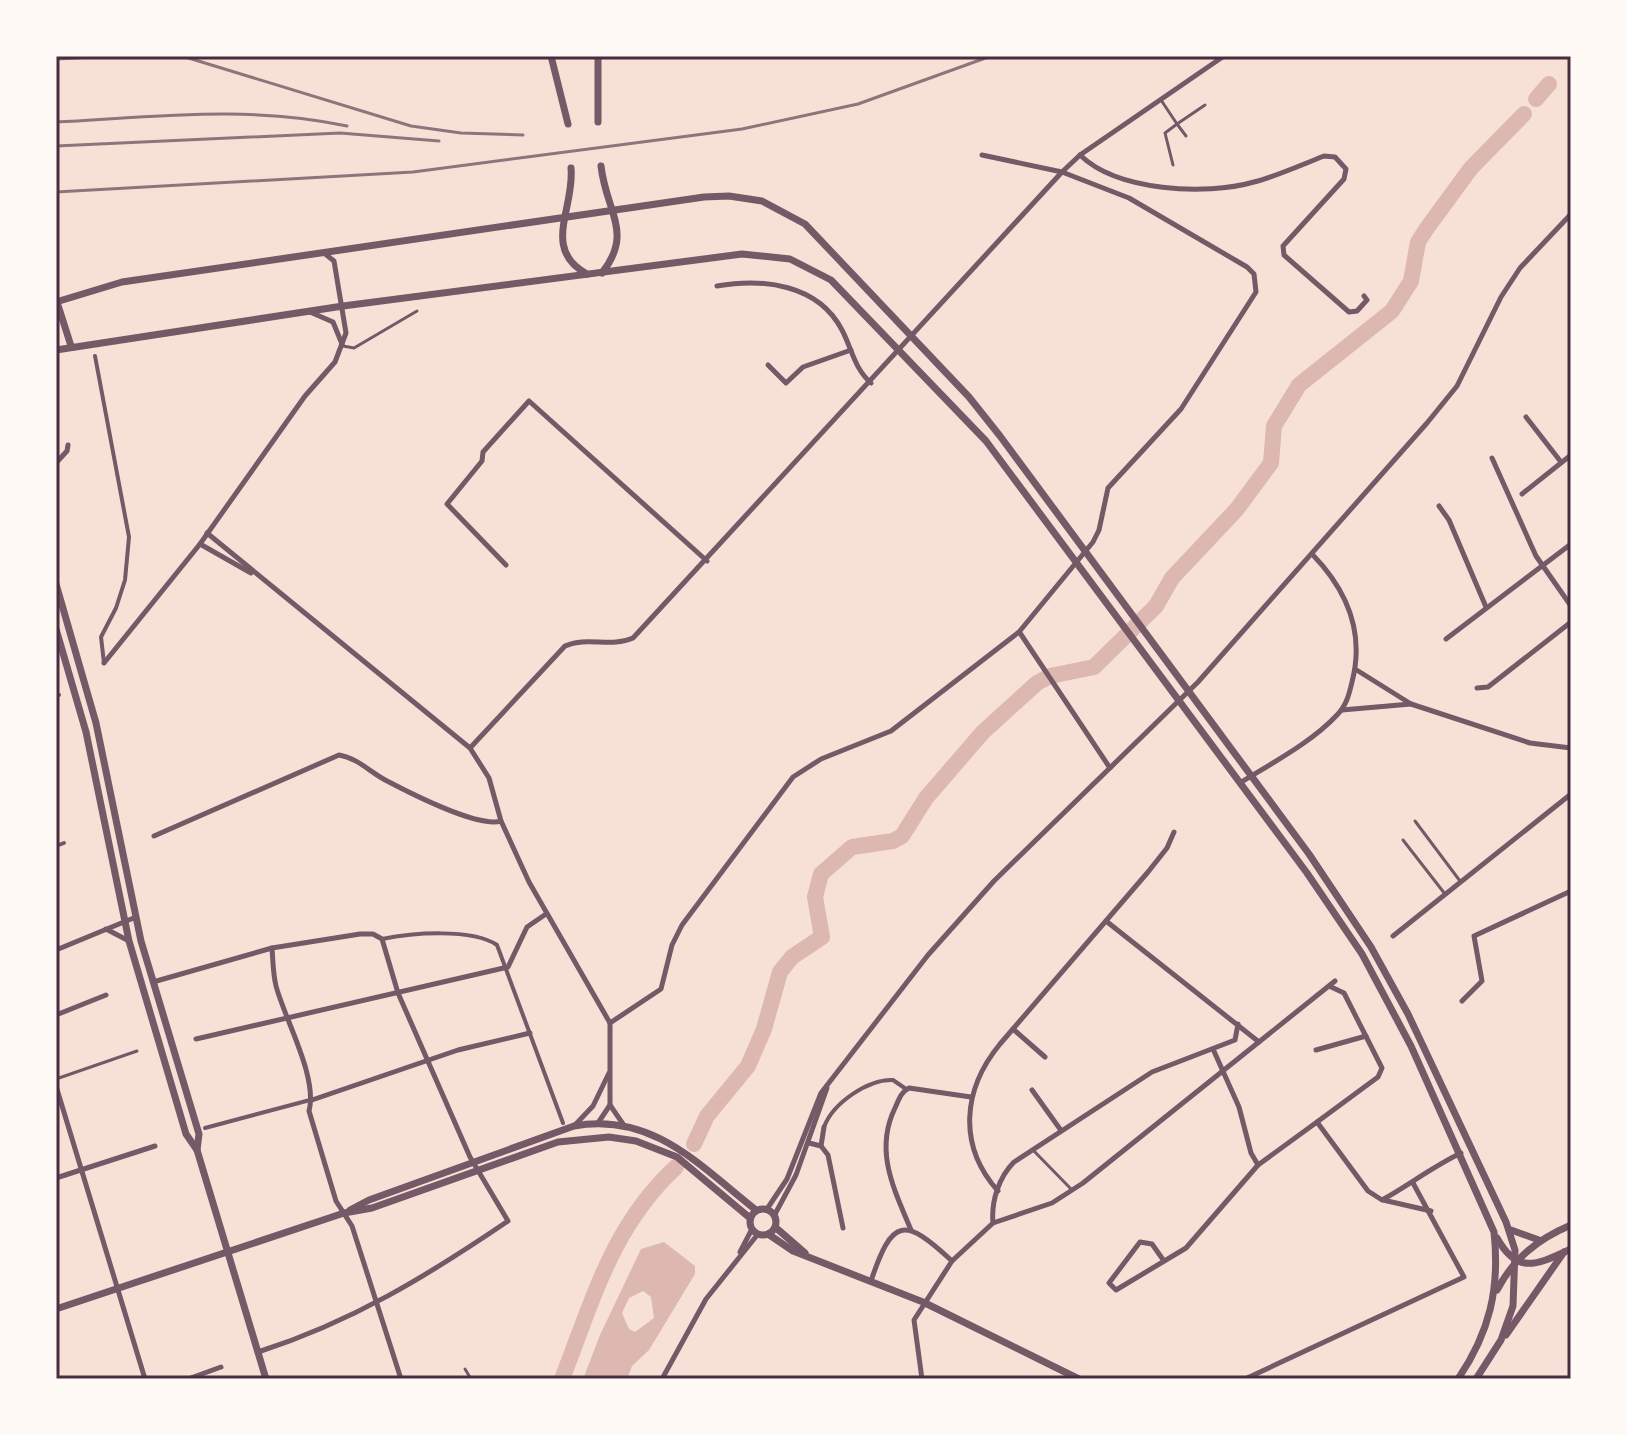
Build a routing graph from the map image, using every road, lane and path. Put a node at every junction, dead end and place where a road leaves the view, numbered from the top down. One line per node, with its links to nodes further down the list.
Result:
1 (551, 56): 7 (street)
2 (598, 56): 6 (street)
3 (1224, 56): 4 (street)
4 (1160, 99): 8 (lane); 11 (street)
5 (1205, 105): 8 (lane)
6 (598, 122)
7 (568, 124)
8 (1177, 124): 9 (lane); 12 (lane)
9 (1186, 136)
10 (982, 155): 15 (street)
11 (1080, 155): 15 (street); 23 (street)
12 (1173, 165)
13 (601, 166): 16 (street)
14 (571, 168): 18 (street)
15 (1062, 172): 28 (street); 58 (street)
16 (611, 212): 18 (street); 20 (street); 28 (street)
17 (1571, 214): 48 (street)
18 (566, 218): 19 (street); 21 (street)
19 (324, 253): 24 (street); 25 (street)
20 (602, 273): 21 (street); 33 (street)
21 (588, 276): 25 (street)
22 (717, 286): 32 (street)
23 (1364, 296)
24 (56, 301): 30 (street)
25 (343, 306): 26 (street); 29 (street)
26 (307, 311): 29 (street); 30 (street)
27 (417, 311): 29 (lane)
28 (912, 337): 33 (street); 68 (street)
29 (342, 345): 45 (street)
30 (71, 346): 31 (street)
31 (56, 350)
32 (851, 350): 35 (street); 36 (street)
33 (901, 350): 36 (street); 69 (street)
34 (97, 358): 60 (street)
35 (768, 365)
36 (871, 383): 49 (street)
37 (1526, 417): 41 (street)
38 (68, 445): 42 (street)
39 (1571, 455): 41 (street)
40 (1492, 458): 51 (street)
41 (1561, 462): 43 (street)
42 (56, 463)
43 (1522, 494)
44 (1439, 506): 55 (street)
45 (207, 533): 46 (street); 52 (street)
46 (200, 544): 52 (street); 60 (street)
47 (1571, 544): 51 (street)
48 (1312, 554): 61 (street); 67 (street)
49 (707, 561): 50 (street); 65 (street)
50 (506, 565)
51 (1541, 565): 54 (street); 55 (street)
52 (262, 579): 65 (street)
53 (56, 584): 82 (street)
54 (1571, 606)
55 (1486, 607): 59 (street)
56 (1571, 622): 62 (street)
57 (56, 629): 83 (street)
58 (1019, 632): 67 (street); 100 (street)
59 (1446, 639)
60 (104, 663)
61 (1355, 669): 63 (street); 64 (street)
62 (1477, 688)
63 (1411, 704): 64 (street); 66 (street)
64 (1341, 710): 68 (street)
65 (470, 748): 71 (street)
66 (1571, 748)
67 (1110, 768): 116 (street)
68 (1252, 775): 69 (street); 159 (street)
69 (1240, 783): 138 (street)
70 (1571, 794): 78 (street)
71 (501, 821): 74 (street); 81 (street)
72 (1415, 821): 78 (lane)
73 (1174, 832): 84 (street)
74 (154, 836)
75 (1403, 840): 80 (lane)
76 (64, 843): 77 (street)
77 (56, 846)
78 (1460, 881): 80 (street)
79 (1571, 891): 97 (street)
80 (1445, 894): 86 (street)
81 (546, 914): 91 (street); 100 (street)
82 (136, 917): 83 (street); 93 (street)
83 (125, 920): 85 (street); 88 (street)
84 (1106, 921): 101 (street); 102 (street)
85 (105, 929): 88 (street); 90 (street)
86 (1393, 936)
87 (382, 939): 89 (street); 91 (street); 95 (street)
88 (129, 941): 137 (street)
89 (272, 948): 93 (street); 99 (street)
90 (56, 950)
91 (508, 967): 95 (street); 103 (street)
92 (1335, 981): 94 (street)
93 (153, 982): 137 (street)
94 (1329, 986): 104 (street); 106 (street)
95 (398, 993): 99 (street); 111 (street)
96 (106, 995): 98 (street)
97 (1462, 1001)
98 (56, 1015)
99 (288, 1016): 105 (street); 120 (street)
100 (610, 1023): 112 (street)
101 (1238, 1024): 106 (street); 107 (street)
102 (1013, 1029): 110 (street); 119 (street)
103 (530, 1033): 111 (street); 124 (street)
104 (1366, 1036): 108 (street); 123 (street)
105 (196, 1039)
106 (1259, 1042): 113 (street)
107 (1213, 1049): 113 (street); 130 (street)
108 (1316, 1050)
109 (137, 1051): 114 (lane)
110 (1045, 1057)
111 (428, 1060): 120 (street); 140 (street)
112 (611, 1068): 121 (street); 122 (street)
113 (1224, 1073): 139 (street); 145 (street)
114 (56, 1079)
115 (56, 1086): 142 (street)
116 (827, 1087): 133 (street); 148 (street)
117 (906, 1089): 119 (street); 128 (street); 158 (street)
118 (1032, 1090): 130 (street)
119 (971, 1097): 146 (street)
120 (312, 1100): 129 (street); 151 (street)
121 (610, 1105): 125 (street); 126 (street)
122 (593, 1106): 125 (street); 127 (street)
123 (1317, 1122): 139 (street); 147 (street)
124 (563, 1123)
125 (598, 1123): 126 (street); 127 (street); 131 (street); 132 (street)
126 (623, 1124): 141 (street)
127 (574, 1126): 140 (street)
128 (824, 1127): 135 (street)
129 (205, 1128)
130 (1060, 1129): 136 (street)
131 (577, 1137): 132 (street); 140 (street)
132 (609, 1137): 141 (street)
133 (808, 1142): 135 (street); 152 (street)
134 (155, 1146): 142 (street)
135 (821, 1146): 157 (street)
136 (1032, 1149): 145 (lane); 146 (street)
137 (197, 1150): 165 (street)
138 (1461, 1153): 144 (street); 161 (street)
139 (1258, 1165): 168 (street)
140 (474, 1167): 151 (street); 174 (street)
141 (700, 1167): 149 (street); 153 (street)
142 (82, 1172): 143 (street); 171 (street)
143 (56, 1178)
144 (1413, 1183): 147 (street); 150 (street)
145 (1072, 1190): 154 (street)
146 (998, 1191): 154 (street)
147 (1382, 1200): 150 (street)
148 (767, 1209): 149 (street); 152 (street)
149 (756, 1210): 153 (street)
150 (1431, 1211): 188 (street)
151 (344, 1213): 165 (street); 174 (street)
152 (774, 1216): 156 (street)
153 (750, 1218): 160 (street)
154 (993, 1223): 167 (street)
155 (1571, 1225): 163 (street)
156 (775, 1227): 162 (street); 166 (street)
157 (843, 1228)
158 (911, 1230): 167 (street); 170 (street)
159 (1509, 1230): 163 (street); 169 (street)
160 (755, 1232): 162 (street); 185 (street)
161 (1494, 1232): 169 (street); 172 (street)
162 (768, 1234): 166 (street)
163 (1539, 1240): 169 (street)
164 (1568, 1250): 169 (street); 176 (street)
165 (228, 1251): 171 (street); 177 (street)
166 (807, 1255): 170 (street)
167 (952, 1261): 173 (street)
168 (1164, 1261): 168 (street)
169 (1515, 1262): 172 (street); 176 (street)
170 (871, 1281): 173 (street)
171 (116, 1289): 175 (street); 180 (street)
172 (1496, 1292): 189 (street)
173 (923, 1302): 186 (street); 187 (street)
174 (377, 1304): 177 (street); 183 (street)
175 (56, 1309)
176 (1501, 1340): 190 (street)
177 (258, 1352): 182 (street)
178 (221, 1367): 181 (street)
179 (465, 1369): 184 (lane)
180 (145, 1379)
181 (188, 1379)
182 (266, 1379)
183 (401, 1379)
184 (471, 1379)
185 (662, 1379)
186 (922, 1379)
187 (1079, 1379)
188 (1245, 1379)
189 (1458, 1379)
190 (1476, 1379)

